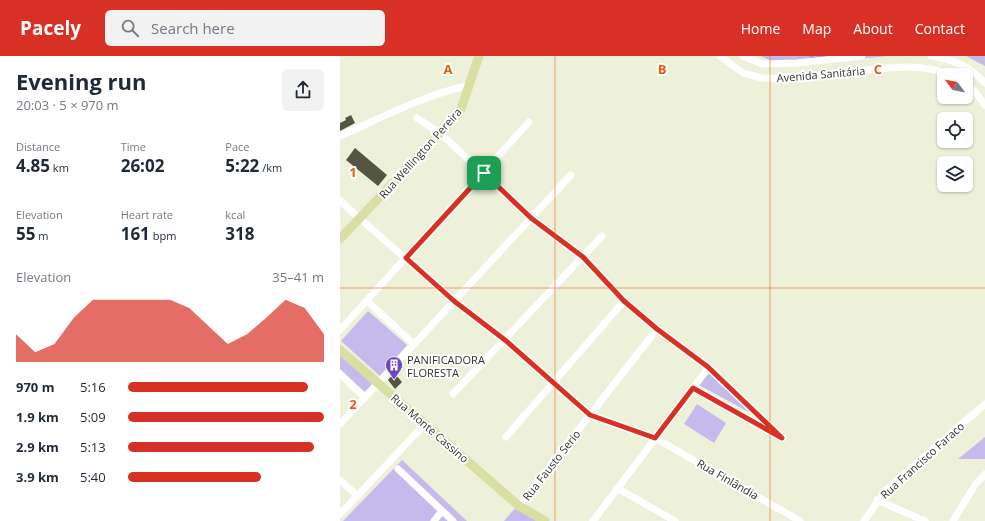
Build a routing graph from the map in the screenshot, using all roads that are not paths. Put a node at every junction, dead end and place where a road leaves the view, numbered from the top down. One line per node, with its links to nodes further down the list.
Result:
1 (479, 56): 8 (main road, Rua Wellington Pereira)
2 (720, 56): 6 (street, Avenida Sanitária)
3 (743, 56): 4 (street, Avenida Sanitária)
4 (862, 56)
5 (932, 56): 7 (street)
6 (937, 70)
7 (985, 83)
8 (470, 85): 13 (main road, Rua Wellington Pereira); 14 (street)
9 (973, 90): 10 (street)
10 (985, 105)
11 (417, 118): 13 (street)
12 (529, 122): 15 (street)
13 (441, 134): 15 (street); 18 (main road, Rua Wellington Pereira)
14 (340, 136)
15 (484, 173): 19 (street); 23 (street)
16 (571, 175): 19 (street)
17 (340, 201): 18 (street)
18 (360, 218): 21 (main road, Rua Wellington Pereira); 23 (street)
19 (531, 218): 22 (street); 25 (street)
20 (602, 236): 22 (street)
21 (340, 239)
22 (583, 257): 26 (street); 29 (street)
23 (406, 258): 24 (street); 25 (street)
24 (367, 301): 28 (street); 30 (street)
25 (454, 301): 29 (street); 30 (street)
26 (624, 301): 27 (street); 34 (street)
27 (657, 329): 32 (street); 40 (street, Rua Fausto Serio)
28 (340, 330)
29 (505, 340): 34 (street); 37 (street)
30 (414, 344): 35 (street)
31 (340, 350): 35 (main road, Rua Monte Cassino)
32 (708, 367): 36 (street); 36 (street)
33 (340, 374): 38 (street)
34 (554, 382): 40 (street); 43 (street)
35 (378, 383): 38 (street); 42 (main road, Rua Monte Cassino)
36 (693, 388): 44 (street)
37 (453, 394)
38 (365, 398): 41 (street)
39 (985, 404): 50 (street, Rua Francisco Faraco)
40 (590, 415): 44 (street, Rua Finlândia); 51 (street, Rua Fausto Serio)
41 (340, 424)
42 (425, 424): 49 (street); 51 (main road, Rua Monte Cassino)
43 (506, 437)
44 (655, 438): 48 (street); 59 (street, Rua Finlândia)
45 (398, 469): 52 (street)
46 (985, 474): 62 (street)
47 (340, 480): 49 (street)
48 (617, 488): 57 (street); 58 (street)
49 (358, 496): 53 (street)
50 (877, 500): 60 (street, Rua Francisco Faraco); 61 (street)
51 (519, 506): 56 (main road, Rua Monte Cassino)
52 (442, 511): 54 (street); 55 (street)
53 (340, 514)
54 (434, 521)
55 (453, 521)
56 (545, 521)
57 (592, 521)
58 (675, 521)
59 (800, 521)
60 (864, 521)
61 (925, 521)
62 (953, 521)

